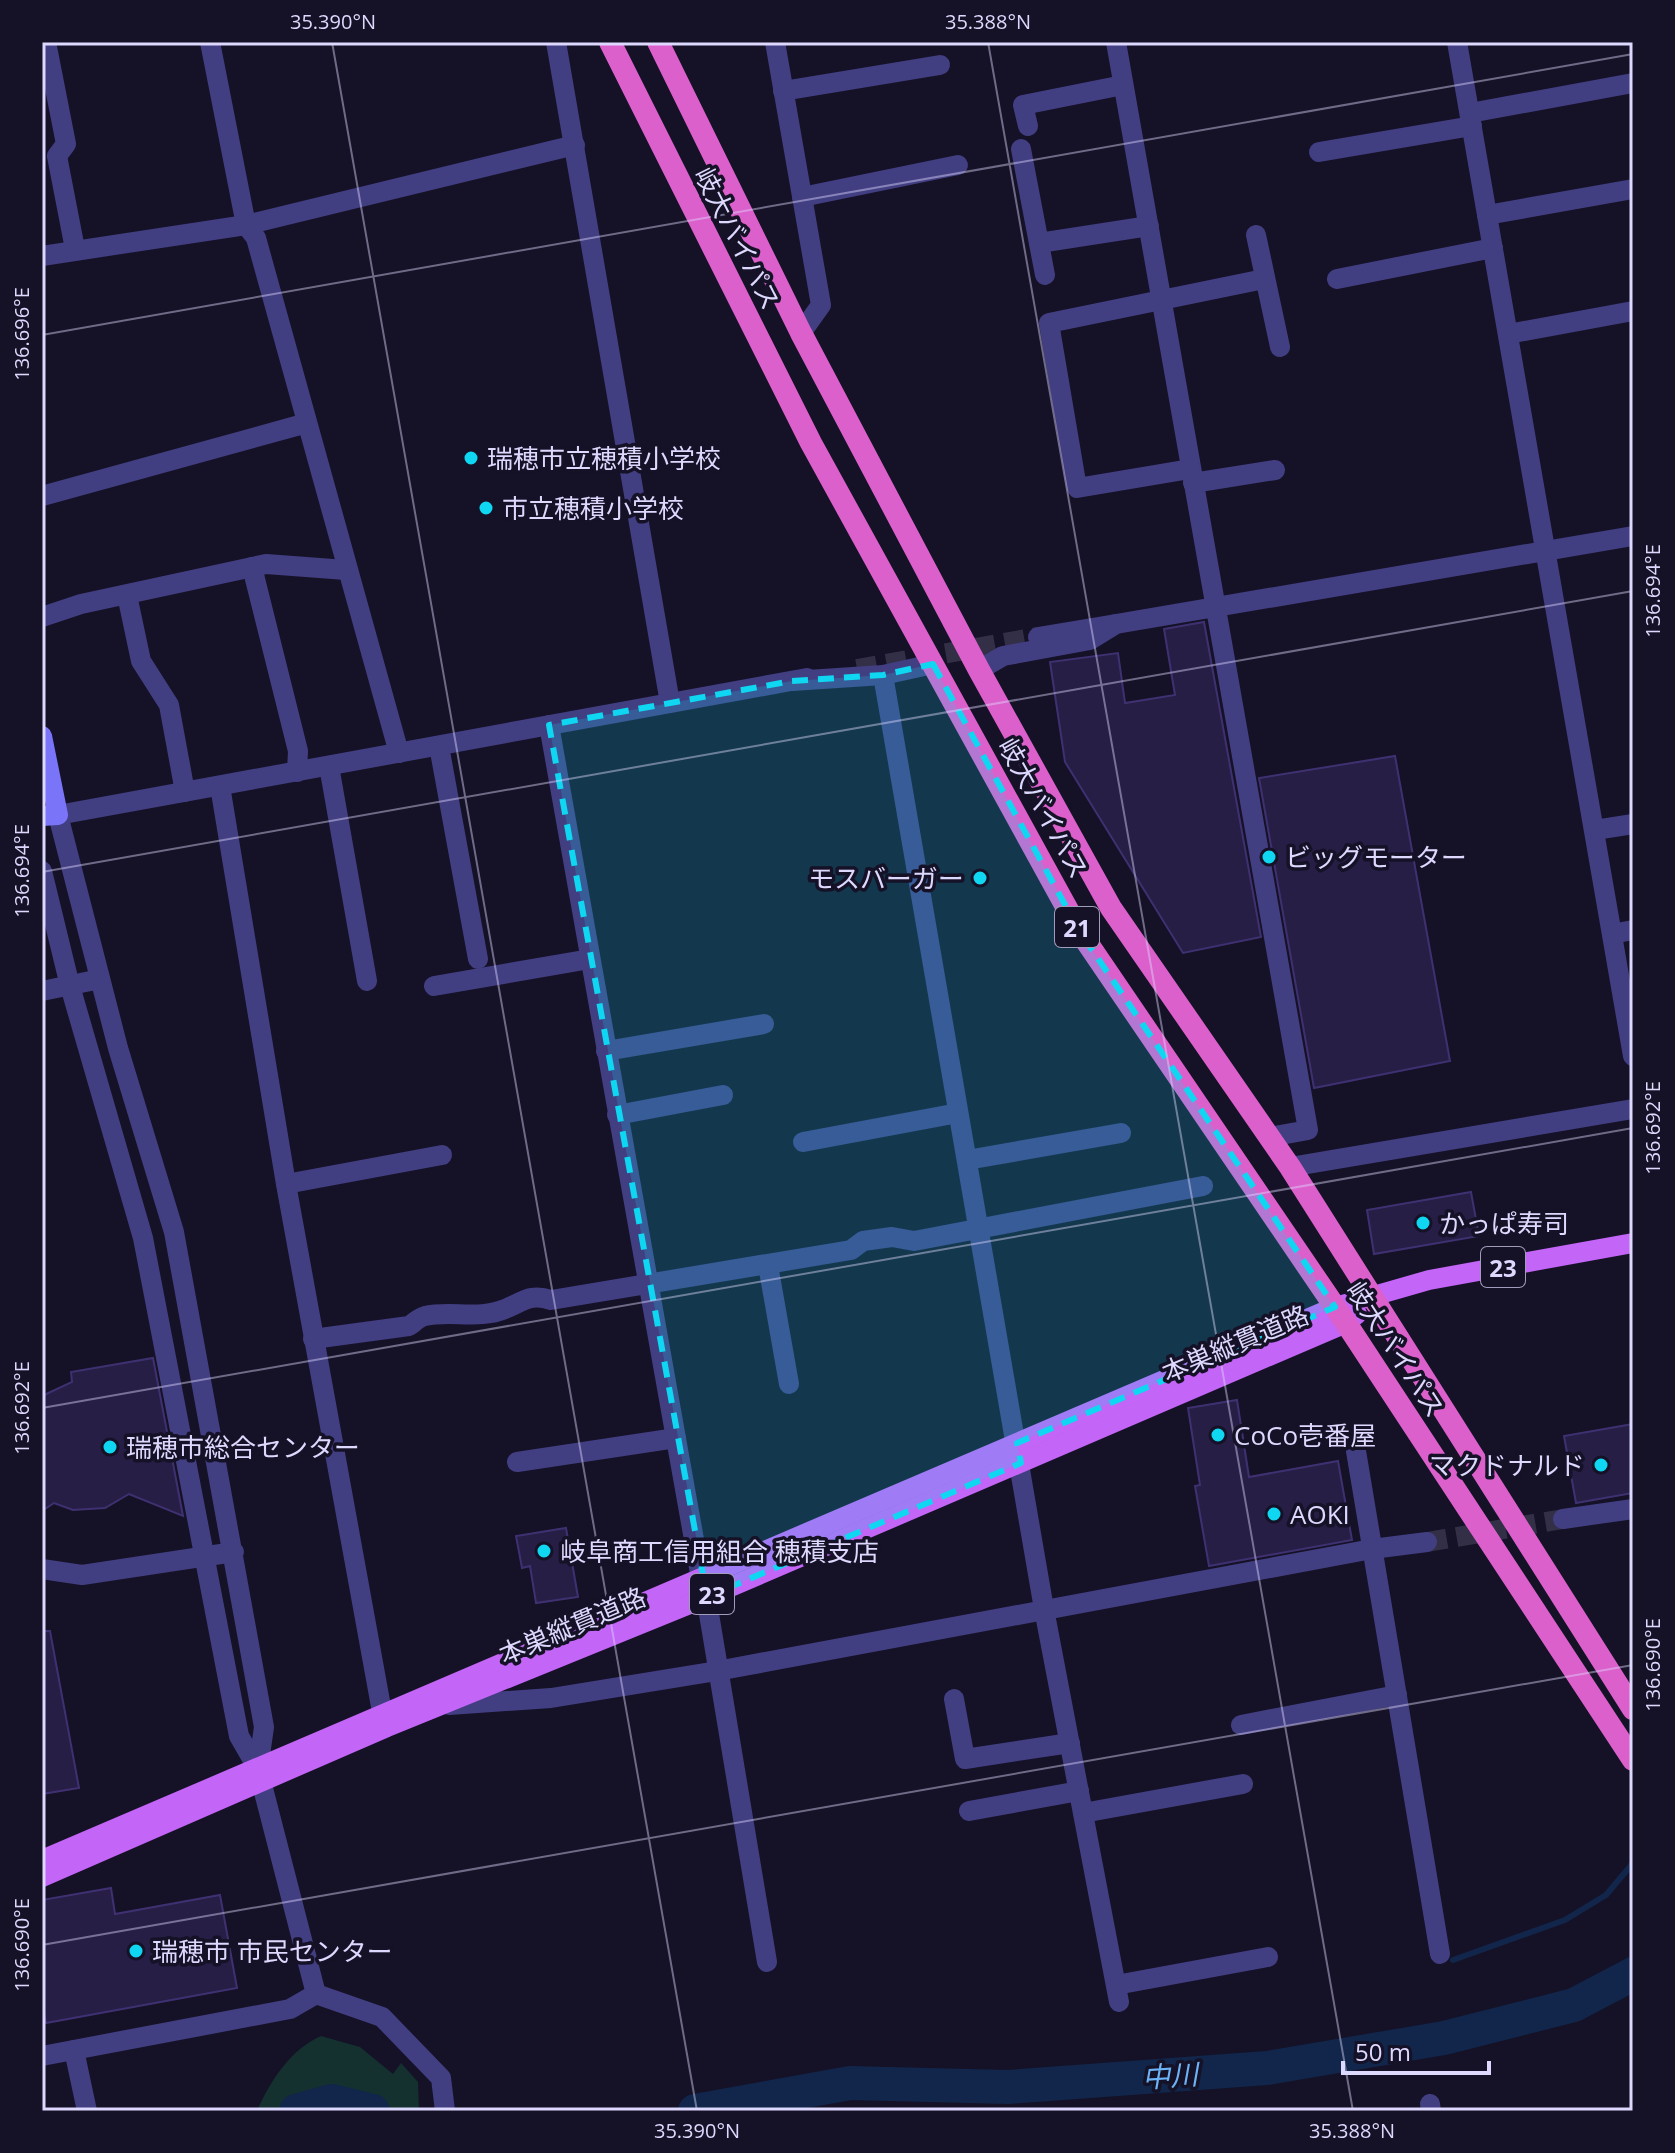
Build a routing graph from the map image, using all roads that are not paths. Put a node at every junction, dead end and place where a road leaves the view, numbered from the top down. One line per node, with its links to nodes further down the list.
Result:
1 (46, 42): 27 (street)
2 (210, 42): 22 (street)
3 (556, 42): 15 (street)
4 (610, 42): 50 (highway, 岐大バイパス / 21)
5 (658, 42): 34 (highway, 岐大バイパス / 21)
6 (775, 42): 12 (street)
7 (1116, 42): 11 (street)
8 (1457, 42): 13 (street)
9 (940, 65): 12 (street)
10 (1633, 83): 13 (street)
11 (1123, 85): 14 (street); 23 (street)
12 (783, 91): 20 (street)
13 (1471, 120): 17 (street); 21 (street)
14 (1028, 126)
15 (575, 145): 22 (street); 55 (street)
16 (1021, 149): 25 (street)
17 (1319, 152)
18 (958, 165): 20 (street)
19 (1633, 189): 21 (street)
20 (802, 197): 34 (street)
21 (1487, 215): 26 (street)
22 (246, 225): 27 (street); 37 (street)
23 (1149, 226): 25 (street); 32 (street)
24 (1256, 235): 30 (street)
25 (1039, 243): 29 (street)
26 (1493, 248): 31 (street); 35 (street)
27 (75, 249): 28 (street)
28 (42, 256)
29 (1045, 275)
30 (1264, 279): 32 (street); 36 (street)
31 (1337, 279)
32 (1162, 302): 39 (street); 39 (street)
33 (1633, 311): 35 (street)
34 (801, 333): 52 (highway, 岐大バイパス / 21)
35 (1508, 334): 42 (street)
36 (1280, 347)
37 (307, 423): 40 (street); 44 (street)
38 (1275, 470): 39 (street)
39 (1192, 476): 46 (street)
40 (42, 496)
41 (1633, 536): 42 (street)
42 (1545, 551): 46 (street); 66 (street)
43 (252, 567): 44 (street); 45 (street); 61 (street)
44 (346, 570): 59 (street)
45 (127, 595): 47 (street); 63 (street)
46 (1215, 608): 48 (street); 84 (street)
47 (42, 617)
48 (1116, 624): 49 (street); 52 (street)
49 (1038, 637)
50 (933, 664): 53 (street); 96 (highway, 岐大バイパス / 21)
51 (857, 669): 54 (street)
52 (979, 670): 84 (highway, 岐大バイパス / 21)
53 (883, 675): 54 (street); 81 (street)
54 (792, 681): 55 (street)
55 (670, 703): 56 (street)
56 (549, 725): 58 (street); 70 (street)
57 (42, 736): 64 (main road)
58 (439, 746): 59 (street); 69 (street)
59 (399, 753): 60 (street)
60 (329, 766): 61 (street); 72 (street)
61 (297, 772): 62 (street)
62 (220, 786): 63 (street); 89 (street)
63 (185, 792): 64 (street)
64 (50, 816): 71 (street)
65 (1633, 824): 66 (street)
66 (1595, 830): 68 (street)
67 (42, 871): 73 (street)
68 (1623, 932): 78 (street)
69 (478, 959)
70 (590, 959): 74 (street); 77 (street)
71 (100, 979): 73 (street); 107 (street)
72 (367, 981)
73 (70, 986): 75 (street); 108 (street)
74 (434, 986)
75 (42, 991)
76 (764, 1024): 77 (street)
77 (606, 1051): 82 (street)
78 (1633, 1056)
79 (723, 1095): 82 (street)
80 (1633, 1109): 88 (street)
81 (958, 1113): 85 (street); 87 (street)
82 (617, 1115): 94 (street)
83 (1121, 1133): 87 (street)
84 (1270, 1137): 88 (highway, 岐大バイパス / 21)
85 (803, 1142)
86 (442, 1155): 89 (street)
87 (967, 1160): 91 (street)
88 (1290, 1167): 95 (highway, 岐大バイパス / 21)
89 (286, 1184): 97 (street)
90 (1203, 1186): 91 (street)
91 (979, 1228): 93 (street); 101 (street)
92 (1633, 1243): 95 (main road, 23)
93 (768, 1265): 94 (street); 98 (street)
94 (649, 1285): 97 (street); 99 (street)
95 (1375, 1298): 96 (main road, 本巣縦貫道路 / 23); 116 (highway, 岐大バイパス / 21)
96 (1341, 1315): 101 (main road, 本巣縦貫道路 / 23); 120 (highway, 岐大バイパス / 21)
97 (313, 1339): 117 (street)
98 (789, 1384)
99 (676, 1438): 102 (street); 110 (street)
100 (1356, 1451): 106 (street)
101 (1019, 1453): 110 (main road, 本巣縦貫道路 / 23); 111 (street)
102 (517, 1462)
103 (1633, 1509): 104 (street)
104 (1563, 1519)
105 (1427, 1542): 106 (street)
106 (1372, 1549): 111 (street); 113 (street)
107 (234, 1552): 108 (street); 121 (street)
108 (205, 1556): 109 (street); 121 (street)
109 (42, 1569)
110 (703, 1585): 112 (street); 115 (main road, 本巣縦貫道路 / 23); 117 (main road, 本巣縦貫道路 / 23)
111 (1044, 1609): 112 (street); 119 (street)
112 (717, 1671): 115 (street); 130 (street)
113 (1397, 1695): 118 (street); 128 (street)
114 (954, 1699): 119 (street)
115 (449, 1705): 121 (main road, 本巣縦貫道路 / 23)
116 (1633, 1709)
117 (382, 1712): 121 (main road, 本巣縦貫道路 / 23)
118 (1241, 1725)
119 (1070, 1743): 123 (street)
120 (1633, 1760)
121 (260, 1776): 126 (main road, 本巣縦貫道路 / 23); 127 (main road, 本巣縦貫道路 / 23); 131 (street)
122 (1243, 1784): 125 (street)
123 (1079, 1791): 124 (street); 125 (street)
124 (969, 1811)
125 (1083, 1813): 129 (street)
126 (42, 1860)
127 (42, 1877)
128 (1440, 1954)
129 (1268, 1957)
130 (767, 1962)
131 (316, 1994): 132 (street); 134 (street)
132 (74, 2050): 133 (street); 135 (street)
133 (42, 2056)
134 (445, 2110)
135 (87, 2111)

